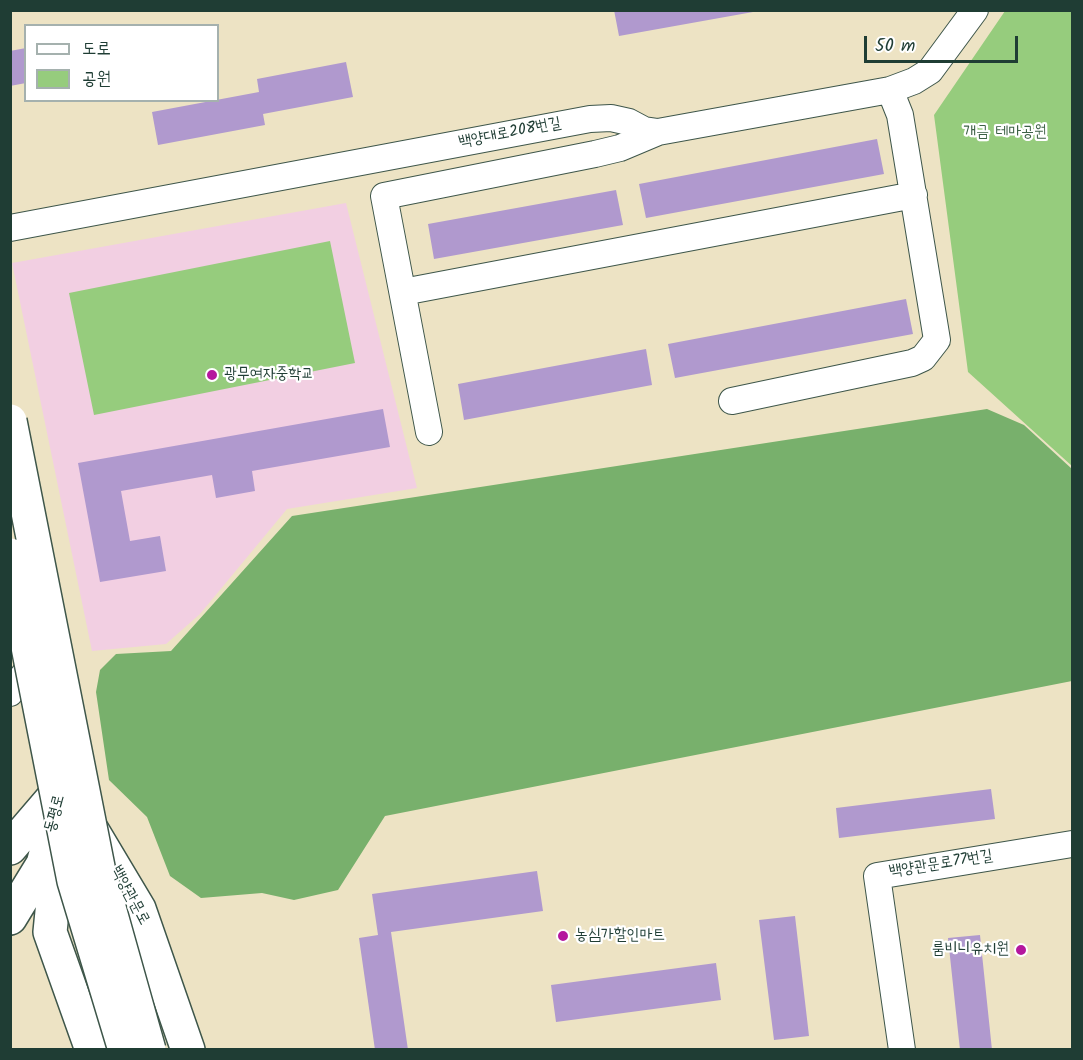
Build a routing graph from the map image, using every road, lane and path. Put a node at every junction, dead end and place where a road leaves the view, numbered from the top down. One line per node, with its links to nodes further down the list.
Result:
1 (975, 10): 2 (street, 백양대로208번길)
2 (890, 90): 3 (street, 백양대로208번길); 4 (street)
3 (658, 132): 5 (street, 백양대로208번길); 6 (street)
4 (914, 195): 6 (street); 7 (street)
5 (10, 228)
6 (403, 292): 9 (street)
7 (732, 401)
8 (10, 421): 20 (main road, bridge)
9 (429, 432)
10 (10, 497): 12 (main road, 백양관문로)
11 (10, 555): 19 (main road, bridge)
12 (40, 653): 13 (street); 14 (main road, 백양관문로)
13 (10, 693)
14 (64, 785): 16 (main road, 동평로); 17 (main road, 동평로); 18 (main road, 백양관문로); 21 (main road, 백양관문로)
15 (1072, 844): 22 (street, 백양관문로77번길)
16 (10, 848)
17 (10, 918)
18 (92, 1050)
19 (125, 1050)
20 (149, 1050)
21 (188, 1050)
22 (902, 1050)

